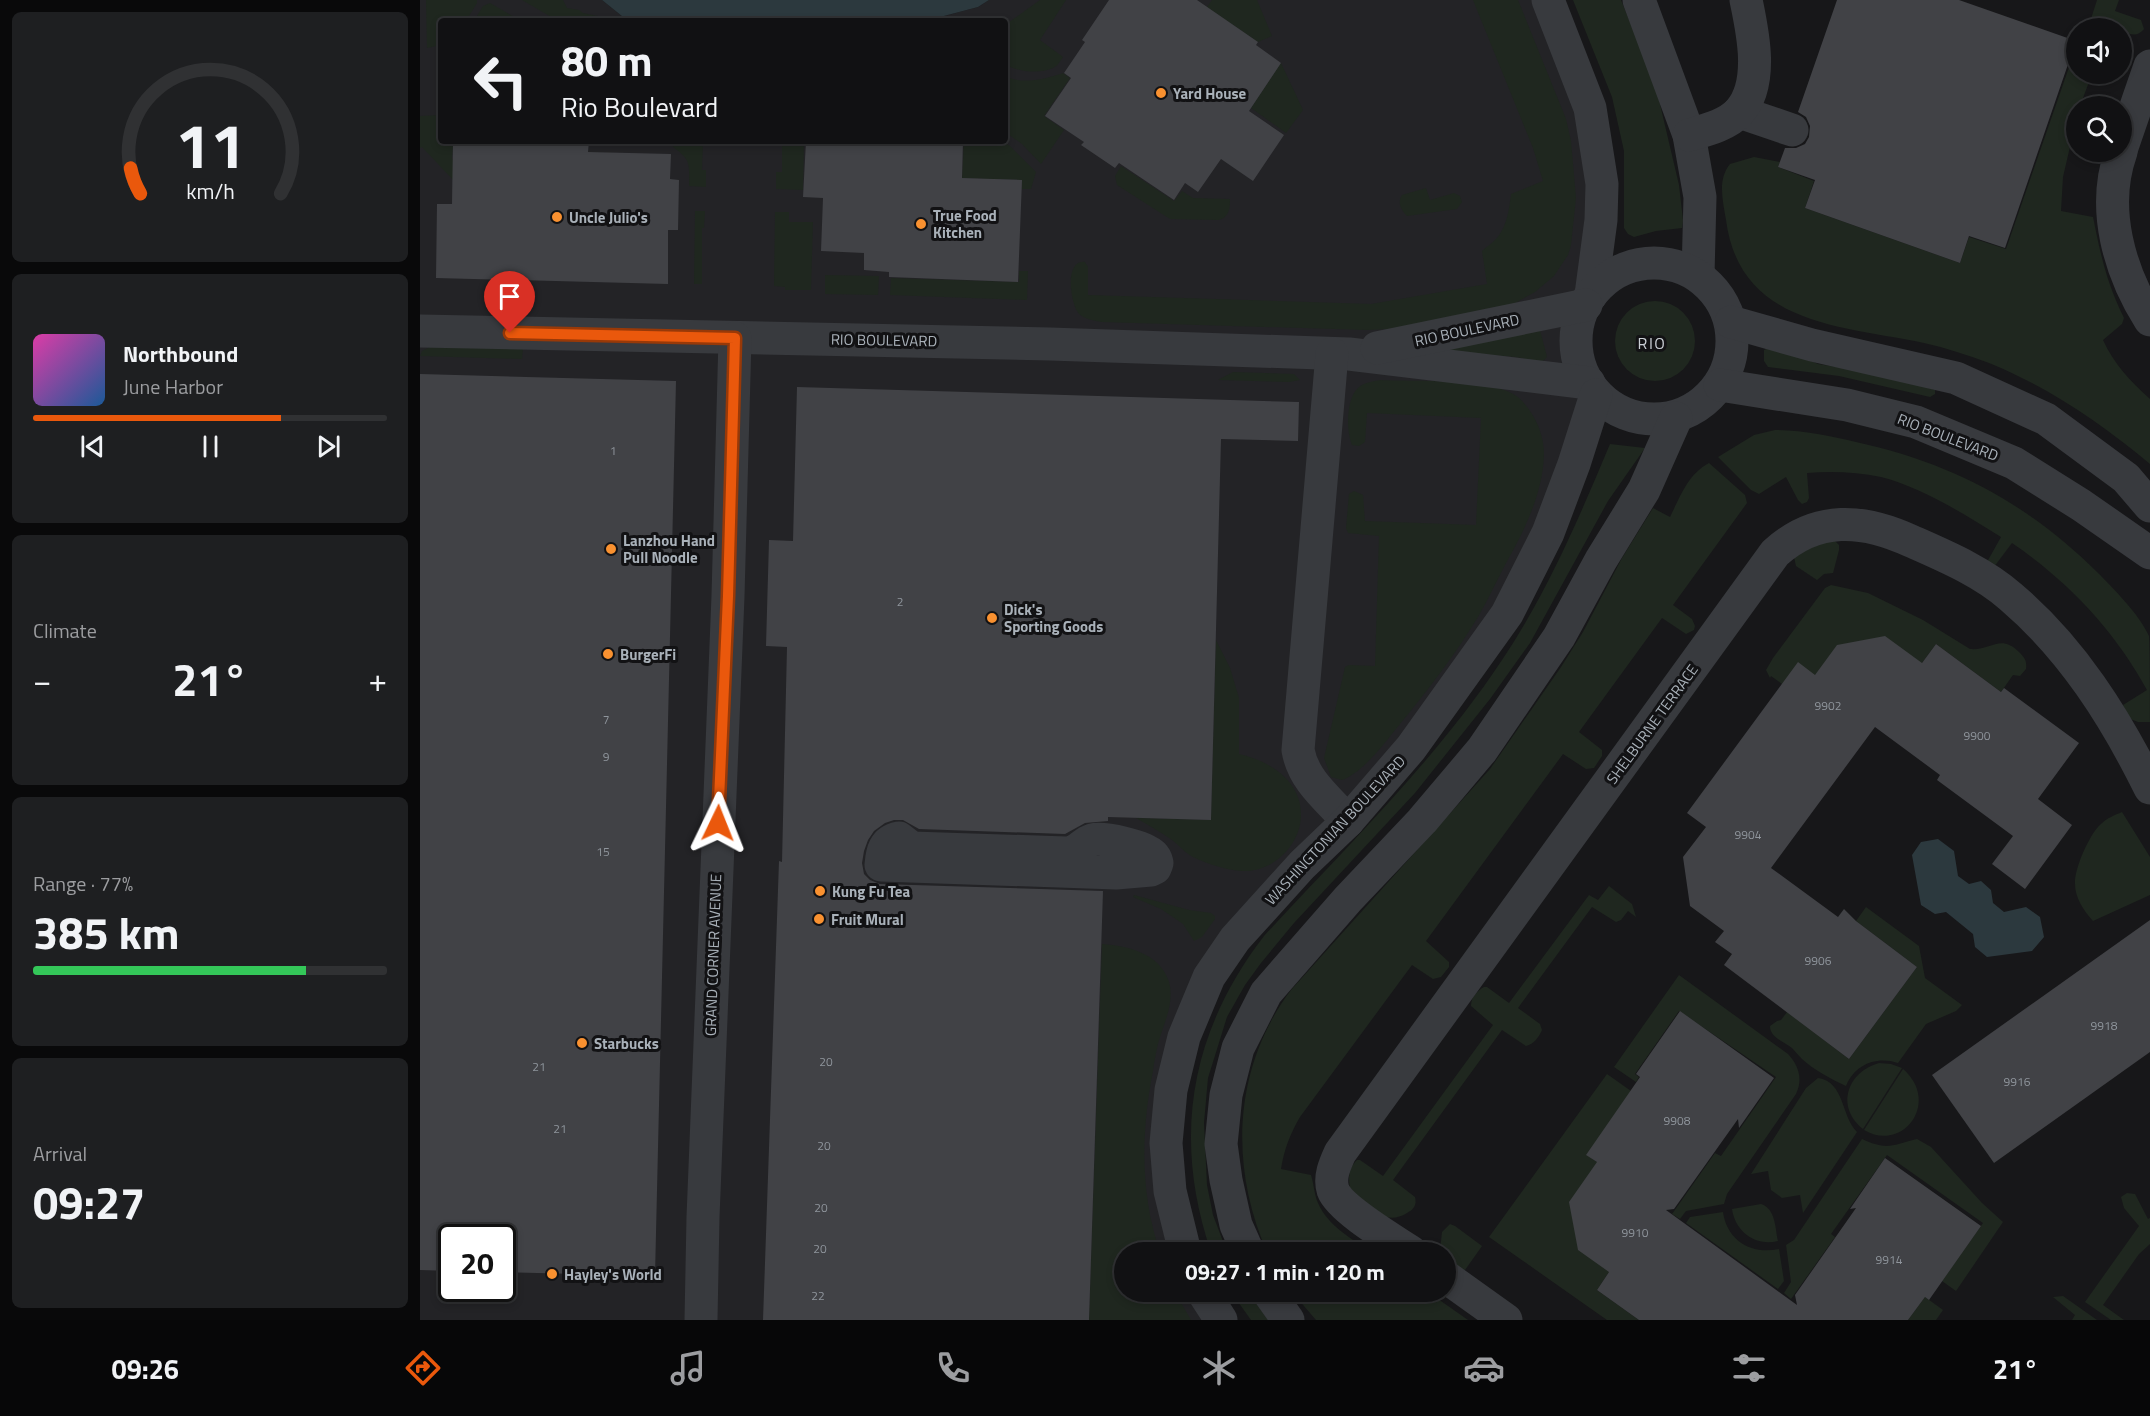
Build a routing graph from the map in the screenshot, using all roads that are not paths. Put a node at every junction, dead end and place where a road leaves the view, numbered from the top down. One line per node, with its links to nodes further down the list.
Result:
1 (1548, 0): 11 (street)
2 (1639, 0): 8 (street)
3 (1746, 0): 5 (street)
4 (2150, 66): 6 (street)
5 (1739, 112): 7 (street); 8 (street)
6 (2132, 119)
7 (1792, 130)
8 (1689, 135): 10 (street)
9 (2117, 162): 12 (street)
10 (1698, 275): 11 (street); 13 (street)
11 (1588, 300): 16 (street, RIO BOULEVARD); 18 (street)
12 (2150, 320)
13 (1731, 322): 17 (street); 20 (street)
14 (420, 331): 15 (street, RIO BOULEVARD)
15 (735, 338): 16 (street, RIO BOULEVARD); 32 (street, GRAND CORNER AVENUE)
16 (1340, 354): 18 (street, RIO BOULEVARD); 24 (street)
17 (1720, 385): 19 (street); 21 (street, RIO BOULEVARD)
18 (1592, 388): 19 (street); 24 (street, WASHINGTONIAN BOULEVARD)
19 (1676, 418): 27 (street)
20 (2150, 506)
21 (2150, 553)
22 (2141, 748): 23 (street, SHELBURNE TERRACE); 28 (street, SHELBURNE TERRACE)
23 (2150, 788)
24 (1348, 821): 26 (street, WASHINGTONIAN BOULEVARD)
25 (1104, 873): 25 (street)
26 (1183, 1242)
27 (1244, 1242)
28 (1397, 1242)
29 (1456, 1284): 35 (street)
30 (1209, 1302): 33 (street)
31 (1275, 1302): 34 (street)
32 (701, 1320)
33 (1221, 1320)
34 (1288, 1320)
35 (1506, 1320)

